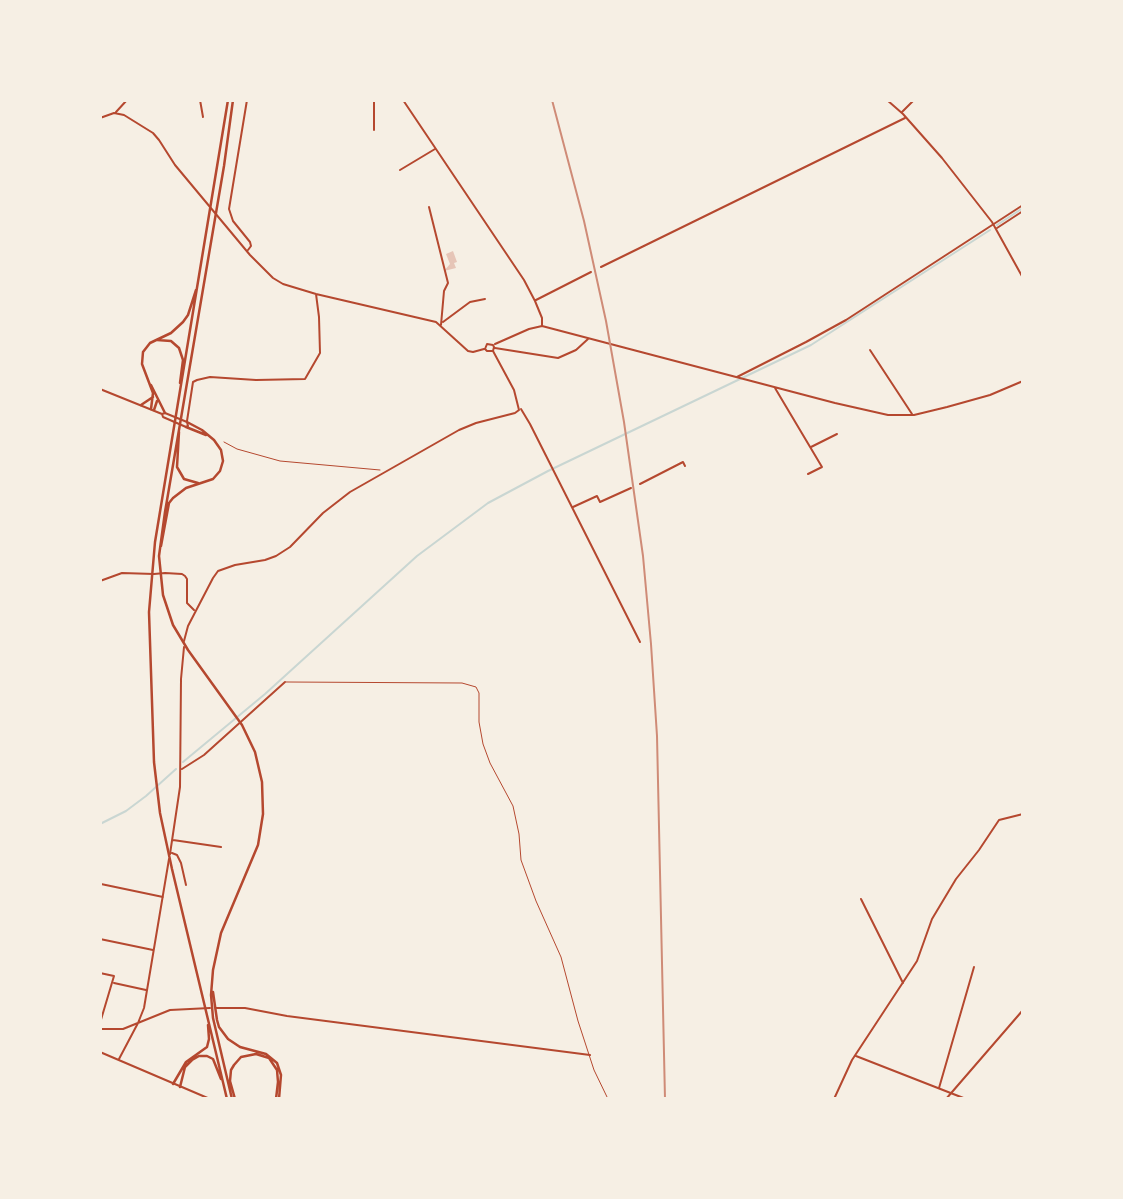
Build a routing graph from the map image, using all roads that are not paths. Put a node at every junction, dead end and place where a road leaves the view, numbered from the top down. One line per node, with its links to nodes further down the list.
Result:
1 (127, 100): 11 (street)
2 (200, 100): 12 (street)
3 (228, 100): 27 (highway)
4 (233, 100): 49 (highway)
5 (247, 100): 23 (street)
6 (374, 100): 15 (street)
7 (403, 100): 16 (street)
8 (887, 100): 10 (street)
9 (914, 100): 10 (street)
10 (901, 112): 14 (street)
11 (114, 113): 13 (street); 23 (street)
12 (203, 117)
13 (100, 118)
14 (906, 118): 21 (street); 24 (street)
15 (374, 130)
16 (435, 148): 17 (street); 30 (street)
17 (400, 170)
18 (1023, 205): 21 (street)
19 (429, 207): 31 (street)
20 (1023, 211): 22 (street)
21 (993, 224): 22 (street); 40 (street)
22 (996, 229): 26 (street)
23 (247, 251): 28 (street)
24 (601, 267)
25 (591, 272): 30 (street)
26 (1023, 278)
27 (198, 284): 35 (highway); 44 (highway)
28 (316, 294): 32 (street); 52 (street)
29 (485, 299): 31 (street)
30 (535, 300): 33 (street)
31 (442, 322): 32 (street)
32 (441, 326): 37 (street)
33 (542, 326): 34 (street); 36 (street)
34 (589, 338): 36 (street); 40 (street)
35 (154, 341): 44 (highway); 45 (highway)
36 (494, 346): 37 (street); 39 (street)
37 (485, 349): 39 (street)
38 (870, 350): 51 (street)
39 (493, 351): 47 (street)
40 (739, 378): 42 (street)
41 (1023, 381): 51 (street)
42 (774, 387): 51 (street); 55 (street)
43 (100, 389): 46 (street)
44 (181, 389): 49 (highway)
45 (155, 397): 46 (highway); 48 (highway); 50 (highway)
46 (141, 405): 48 (street)
47 (519, 407): 61 (street); 64 (street)
48 (152, 410): 50 (street)
49 (179, 413): 53 (highway)
50 (163, 415): 52 (street)
51 (912, 415)
52 (186, 424): 58 (highway)
53 (177, 426): 58 (highway); 62 (highway); 71 (highway)
54 (837, 435): 55 (street)
55 (810, 447): 57 (street)
56 (685, 466): 59 (street)
57 (808, 474)
58 (201, 484): 62 (highway)
59 (640, 484)
60 (631, 488): 61 (street)
61 (572, 508): 65 (street)
62 (159, 556): 87 (highway)
63 (100, 581): 64 (street)
64 (195, 610): 67 (street)
65 (640, 642)
66 (283, 682): 67 (street); 93 (lane)
67 (180, 770): 69 (street)
68 (1023, 814): 82 (street)
69 (172, 840): 70 (street); 71 (street)
70 (221, 847)
71 (169, 852): 73 (street); 75 (street); 88 (highway)
72 (100, 883): 74 (street); 75 (street)
73 (186, 885)
74 (100, 888)
75 (164, 897): 78 (street)
76 (861, 899): 82 (street)
77 (100, 939): 78 (street)
78 (154, 950): 83 (street)
79 (974, 967): 98 (street)
80 (100, 973): 81 (street)
81 (113, 983): 83 (street); 85 (street)
82 (903, 984): 94 (street)
83 (148, 990): 90 (street)
84 (100, 1004): 85 (street)
85 (105, 1005): 89 (street)
86 (1023, 1010): 100 (street)
87 (214, 1011): 102 (highway); 103 (highway)
88 (208, 1018): 96 (highway); 99 (highway)
89 (100, 1023)
90 (138, 1023): 91 (street); 93 (street); 95 (street)
91 (100, 1029)
92 (100, 1052): 95 (street)
93 (590, 1055): 104 (lane)
94 (855, 1055): 98 (street); 105 (street)
95 (118, 1060): 96 (street)
96 (173, 1084): 97 (street)
97 (180, 1087): 99 (highway); 101 (street)
98 (939, 1088): 100 (street)
99 (226, 1092): 102 (highway)
100 (951, 1094): 106 (street); 107 (street)
101 (210, 1099)
102 (231, 1099): 103 (highway)
103 (277, 1099)
104 (608, 1099)
105 (834, 1099)
106 (946, 1099)
107 (967, 1099)

